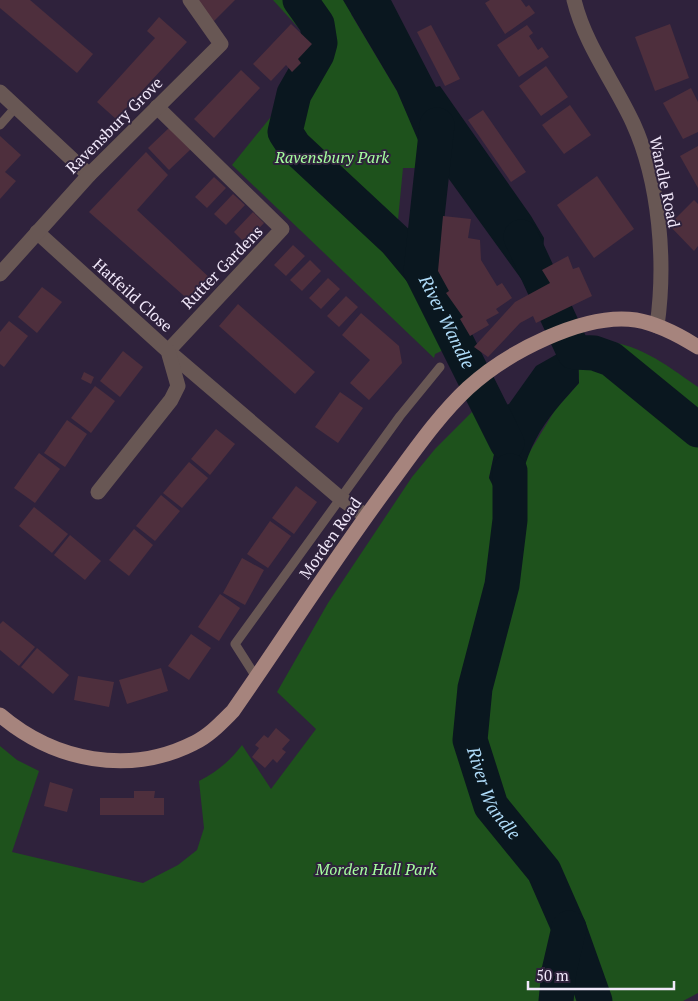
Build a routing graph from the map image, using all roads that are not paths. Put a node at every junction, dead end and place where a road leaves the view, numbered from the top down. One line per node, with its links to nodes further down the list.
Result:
1 (190, 0): 5 (street, Ravensbury Grove)
2 (574, 0): 10 (street, Wandle Road)
3 (0, 92): 4 (street)
4 (16, 107): 6 (lane); 7 (street)
5 (157, 107): 7 (street, Ravensbury Grove); 12 (street, Rutter Gardens)
6 (0, 125)
7 (89, 175): 8 (street, Ravensbury Grove)
8 (37, 232): 9 (street, Ravensbury Grove); 12 (street, Hatfeild Close)
9 (0, 274)
10 (657, 326): 11 (main road, Morden Road); 16 (main road, Morden Road)
11 (698, 347)
12 (168, 351): 14 (street, Hatfeild Close); 15 (street)
13 (440, 367): 15 (lane)
14 (98, 492)
15 (340, 498): 16 (street); 17 (lane)
16 (366, 516): 17 (main road, Morden Road)
17 (256, 677): 18 (main road, Morden Road)
18 (0, 715)

